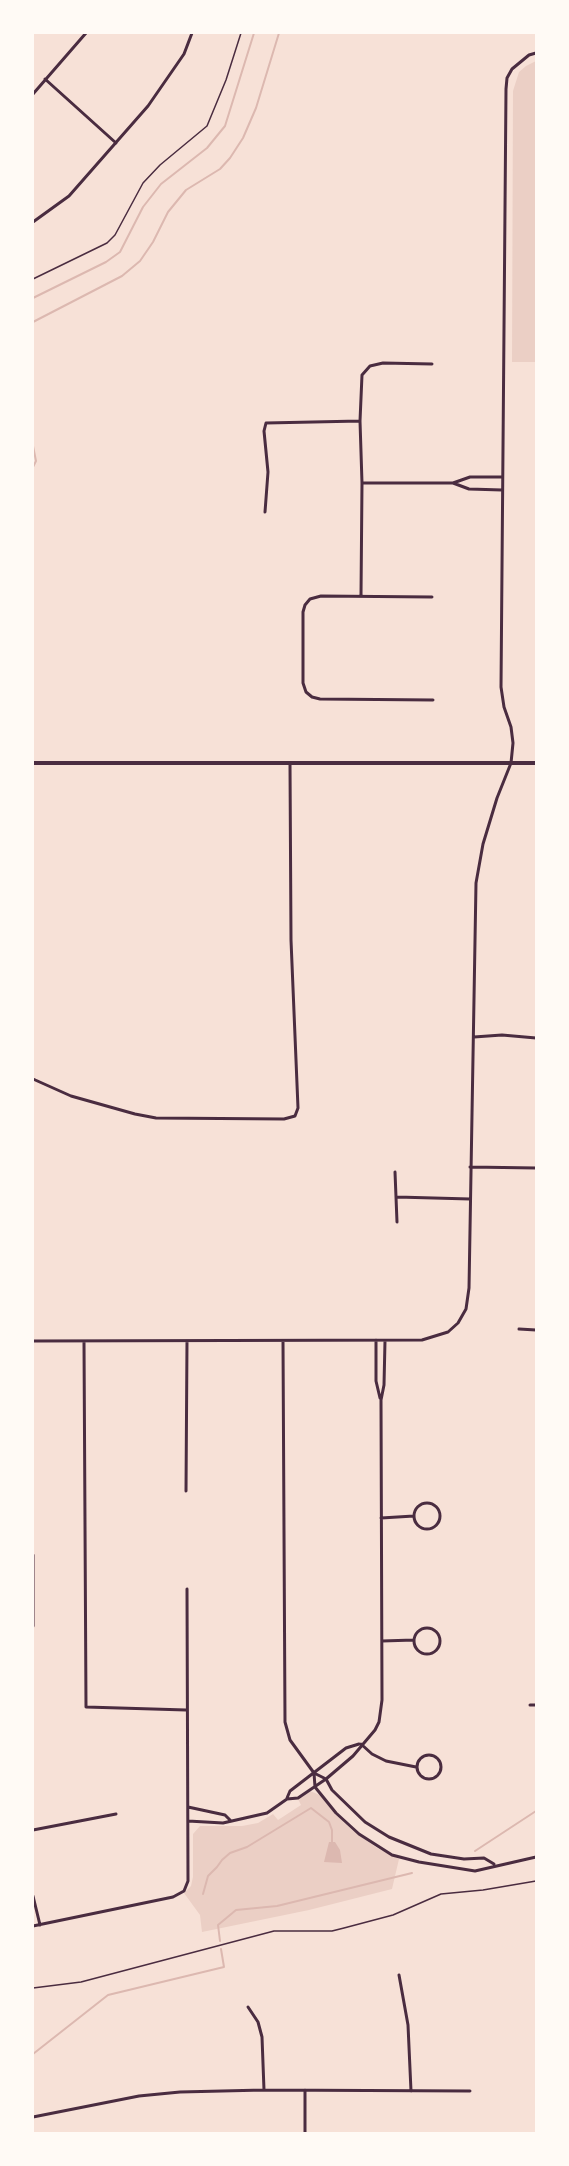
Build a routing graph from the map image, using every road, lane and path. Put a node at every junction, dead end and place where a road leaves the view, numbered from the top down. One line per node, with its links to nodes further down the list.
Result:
1 (86, 33): 5 (street)
2 (192, 33): 7 (street)
3 (241, 33): 9 (path)
4 (536, 53): 12 (street)
5 (45, 79): 6 (street); 7 (street)
6 (33, 94)
7 (116, 143): 8 (street)
8 (33, 222)
9 (33, 279)
10 (432, 364): 11 (street)
11 (360, 421): 13 (street); 16 (street)
12 (502, 477): 14 (street); 15 (street)
13 (362, 483): 14 (street); 17 (street)
14 (453, 483): 15 (street)
15 (502, 490): 22 (street)
16 (265, 512)
17 (362, 596): 18 (street); 19 (street)
18 (432, 597)
19 (433, 700)
20 (33, 762): 21 (street)
21 (290, 762): 22 (street); 26 (street)
22 (512, 763): 23 (street); 24 (street)
23 (536, 763)
24 (474, 1036): 25 (street); 27 (street)
25 (536, 1038)
26 (33, 1079)
27 (470, 1167): 28 (street); 31 (street)
28 (536, 1168)
29 (395, 1172): 30 (street)
30 (397, 1197): 31 (street); 32 (street)
31 (470, 1199): 36 (street)
32 (397, 1222)
33 (519, 1329): 34 (street)
34 (536, 1330)
35 (376, 1340): 36 (street); 39 (street); 41 (street)
36 (385, 1340): 41 (street)
37 (33, 1341): 40 (street)
38 (187, 1341): 39 (street); 40 (street); 42 (street)
39 (283, 1341): 55 (street)
40 (84, 1342): 52 (street)
41 (381, 1400): 44 (street)
42 (186, 1491)
43 (414, 1516): 43 (street); 44 (street)
44 (381, 1518): 49 (street)
45 (33, 1555): 47 (street)
46 (187, 1589): 52 (street)
47 (33, 1626)
48 (414, 1640): 48 (street); 49 (street)
49 (382, 1641): 53 (street)
50 (530, 1705): 51 (street)
51 (536, 1705)
52 (186, 1710): 59 (street)
53 (361, 1744): 54 (street); 55 (street); 56 (street)
54 (416, 1767): 54 (street)
55 (314, 1773): 56 (street); 57 (street); 58 (street)
56 (326, 1779): 57 (street); 65 (street)
57 (315, 1787): 58 (street); 65 (street)
58 (287, 1799): 61 (street)
59 (188, 1807): 61 (street); 62 (street)
60 (116, 1814): 63 (street)
61 (230, 1820): 62 (street)
62 (188, 1821): 68 (street)
63 (33, 1830)
64 (536, 1857): 65 (street)
65 (495, 1865)
66 (536, 1881): 71 (path)
67 (33, 1896): 68 (street)
68 (40, 1925): 69 (street)
69 (33, 1926)
70 (399, 1975): 75 (street)
71 (33, 1988)
72 (248, 2007): 73 (street)
73 (264, 2090): 74 (street); 77 (street)
74 (305, 2090): 75 (street); 78 (street)
75 (411, 2091): 76 (street)
76 (470, 2091)
77 (33, 2118)
78 (304, 2133)

